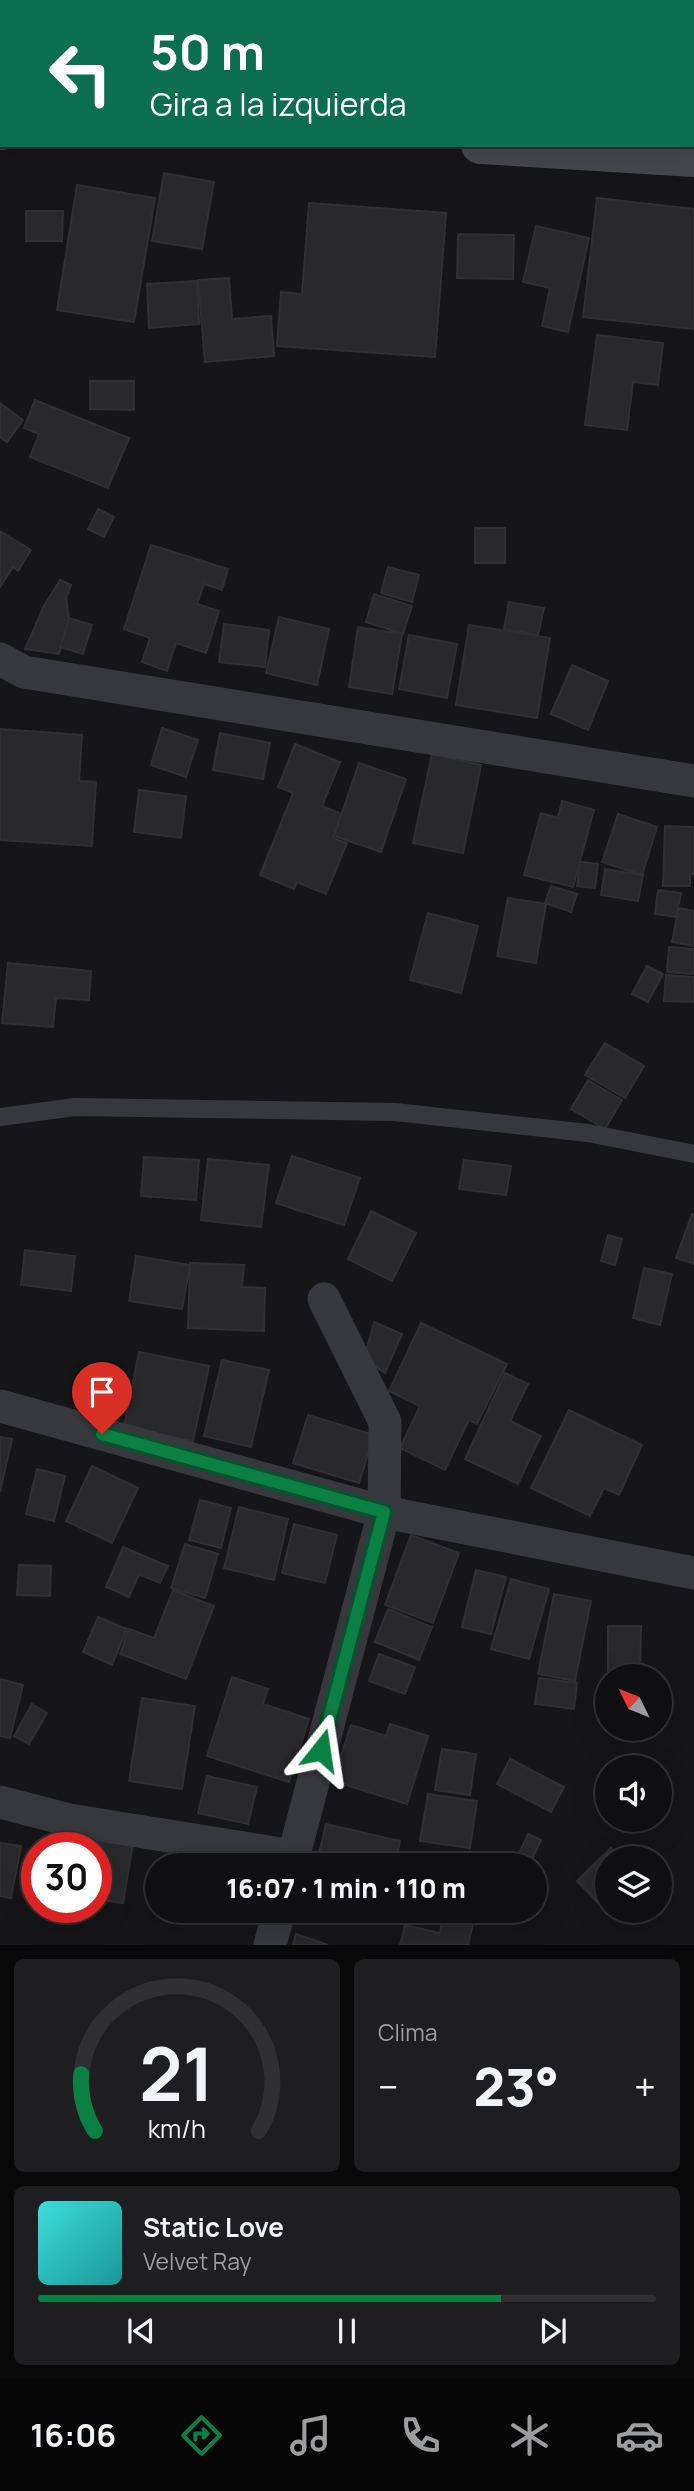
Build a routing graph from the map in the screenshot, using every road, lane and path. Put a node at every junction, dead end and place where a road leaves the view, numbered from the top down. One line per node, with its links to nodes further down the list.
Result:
1 (513, 147): 2 (main road)
2 (694, 158)
3 (0, 659): 4 (street)
4 (694, 780)
5 (0, 1117): 6 (lane)
6 (694, 1154)
7 (324, 1300): 9 (street)
8 (0, 1406): 9 (street)
9 (384, 1512): 10 (street); 13 (street)
10 (694, 1573)
11 (0, 1802): 12 (street)
12 (248, 1853)
13 (294, 1853)
14 (276, 1923): 15 (street)
15 (270, 1945)

